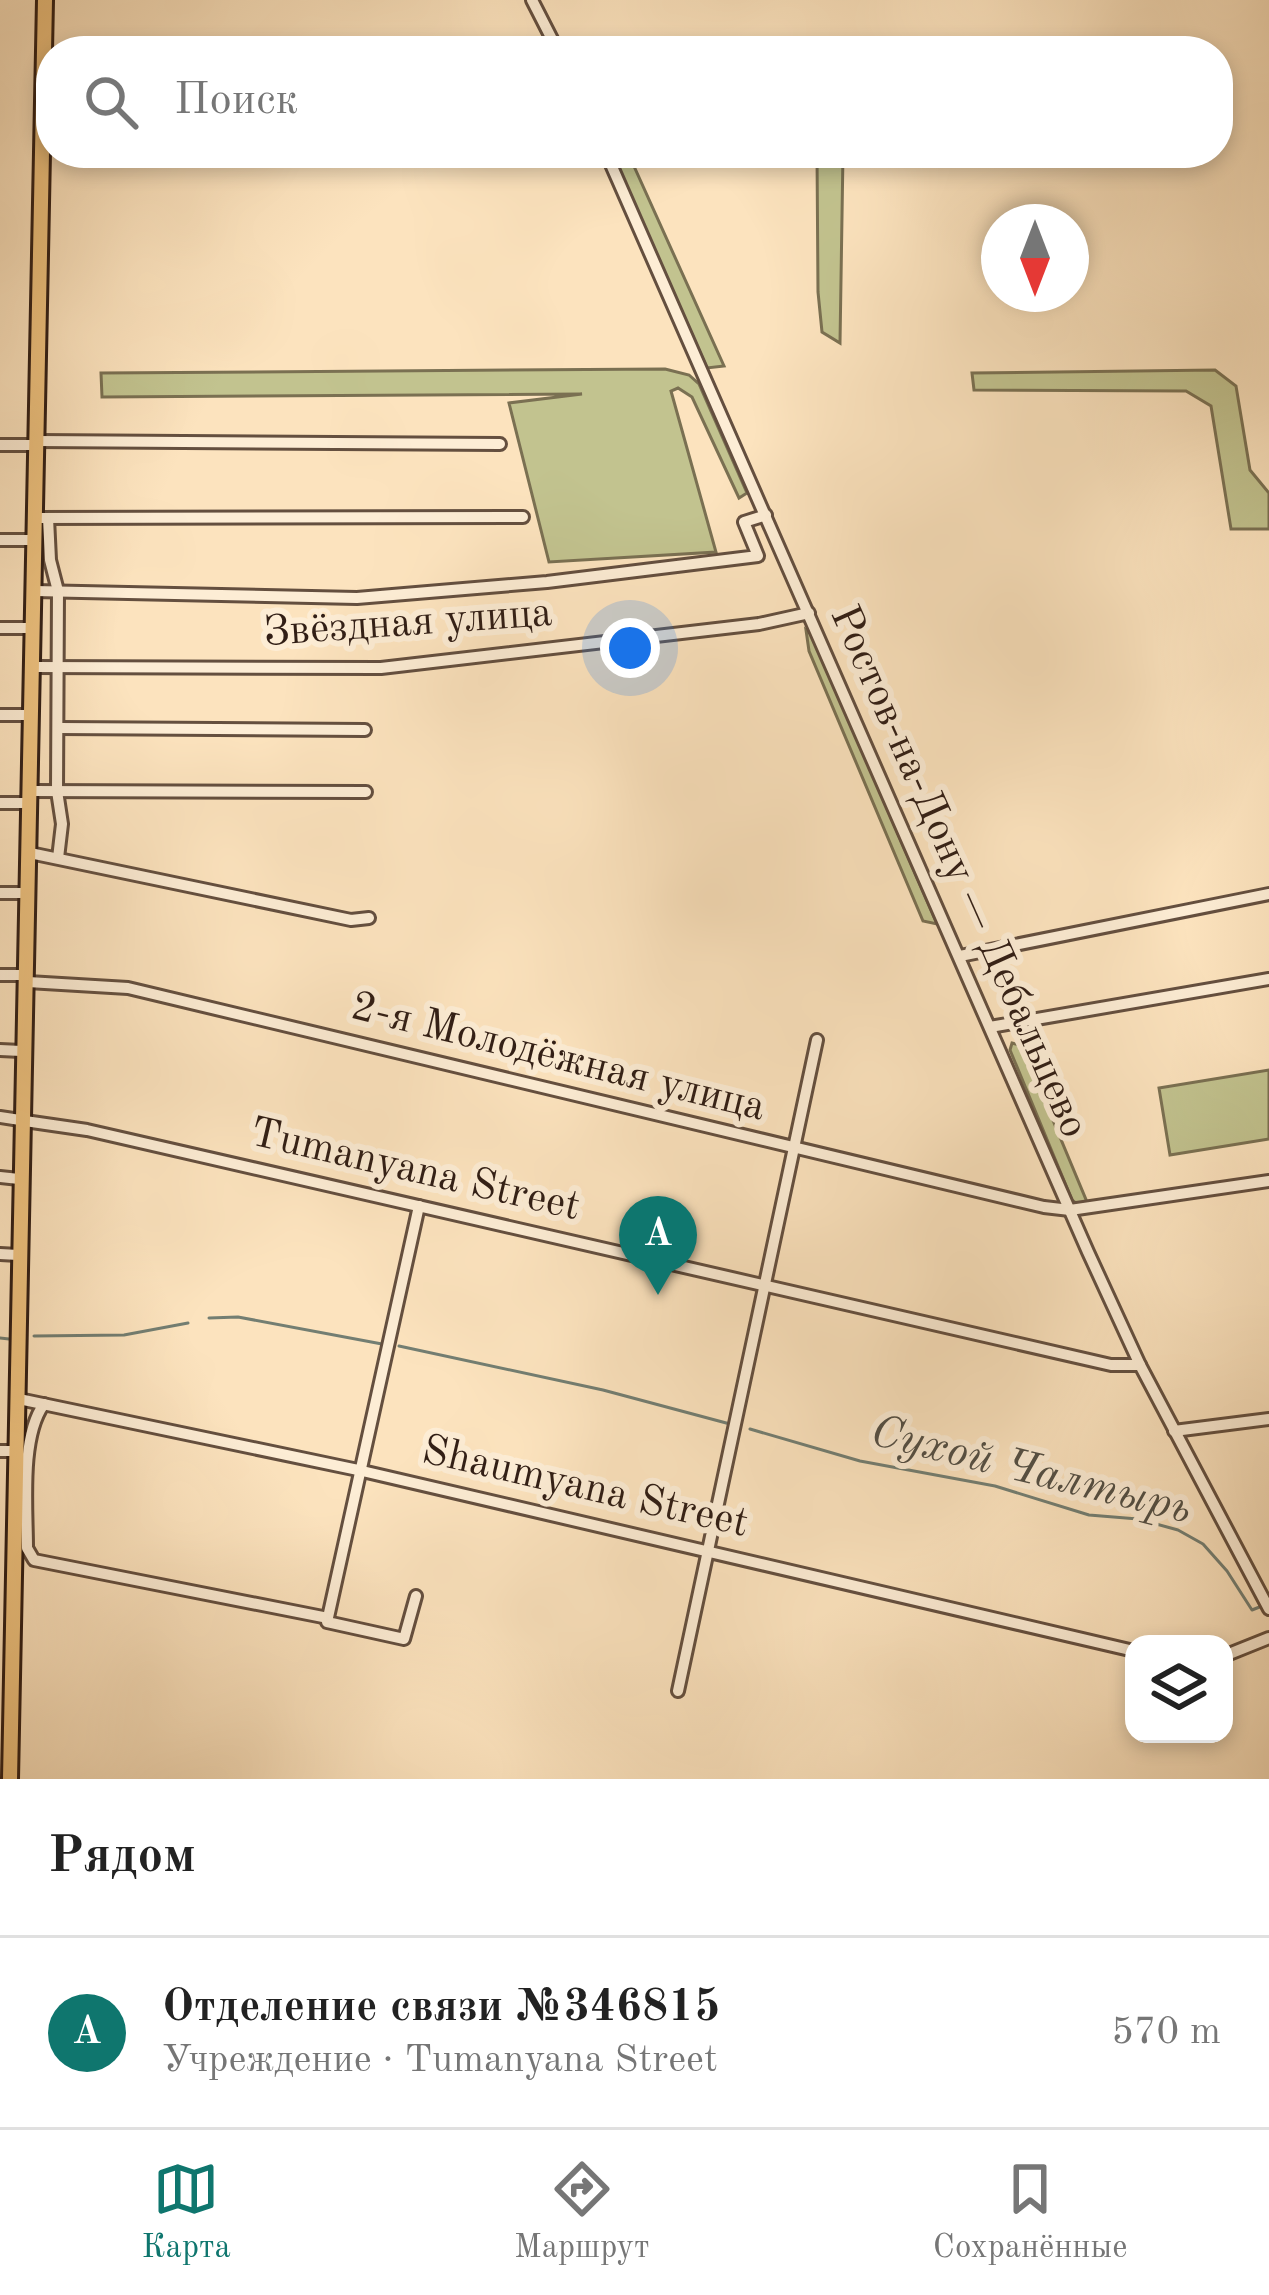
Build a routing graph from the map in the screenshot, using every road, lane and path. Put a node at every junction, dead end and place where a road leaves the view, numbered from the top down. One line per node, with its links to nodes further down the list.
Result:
1 (43, 0): 3 (main road)
2 (532, 0): 4 (street)
3 (42, 36)
4 (550, 36)
5 (40, 168): 7 (main road)
6 (613, 168): 10 (street, Ростов-на-Дону — Дебальцево)
7 (35, 443): 8 (street); 9 (street); 12 (main road); 14 (main road)
8 (500, 443)
9 (0, 445)
10 (766, 515): 16 (street); 17 (street, Ростов-на-Дону — Дебальцево)
11 (523, 517): 12 (street)
12 (43, 518): 15 (main road); 16 (street)
13 (0, 539): 14 (street)
14 (32, 540): 19 (main road)
15 (35, 591): 16 (street); 20 (main road)
16 (58, 591): 21 (street)
17 (809, 613): 21 (street, Звёздная улица); 36 (street, Ростов-на-Дону — Дебальцево)
18 (0, 628): 19 (street)
19 (31, 628): 23 (main road)
20 (34, 667): 21 (street, Звёздная улица); 28 (main road)
21 (57, 668): 24 (street)
22 (0, 715): 23 (street)
23 (29, 715): 28 (main road)
24 (59, 728): 25 (street); 26 (street)
25 (365, 730)
26 (57, 790): 27 (street); 28 (street); 31 (street)
27 (366, 792)
28 (29, 797): 29 (street); 30 (main road); 33 (main road)
29 (0, 802)
30 (30, 853): 31 (street); 38 (main road)
31 (58, 858): 35 (street)
32 (0, 893): 33 (street)
33 (25, 893): 38 (main road)
34 (1269, 894): 36 (street)
35 (369, 918)
36 (960, 956): 40 (street, Ростов-на-Дону — Дебальцево)
37 (0, 975): 38 (street, 2-я Молодёжная улица)
38 (26, 978): 43 (main road); 45 (main road); 46 (street, 2-я Молодёжная улица)
39 (1269, 979): 40 (street)
40 (990, 1027): 51 (street, Ростов-на-Дону — Дебальцево)
41 (817, 1040): 46 (street)
42 (0, 1050): 43 (street)
43 (21, 1051): 45 (main road)
44 (0, 1117): 45 (street, Tumanyana Street)
45 (23, 1120): 48 (main road); 50 (street, Tumanyana Street); 56 (main road)
46 (795, 1150): 51 (street, 2-я Молодёжная улица); 54 (street)
47 (0, 1177): 48 (street)
48 (19, 1179): 53 (main road)
49 (1269, 1181): 51 (street)
50 (418, 1206): 54 (street, Tumanyana Street); 61 (street)
51 (1070, 1210): 55 (street, Ростов-на-Дону — Дебальцево)
52 (0, 1254): 53 (street)
53 (18, 1255): 60 (main road)
54 (767, 1286): 55 (street, Tumanyana Street); 63 (street)
55 (1140, 1365): 59 (street, Ростов-на-Дону — Дебальцево)
56 (19, 1399): 57 (street, Shaumyana Street); 60 (main road)
57 (44, 1403): 61 (street, Shaumyana Street); 66 (street)
58 (1269, 1418): 59 (street)
59 (1174, 1431): 65 (street, Ростов-на-Дону — Дебальцево)
60 (10, 1455): 62 (main road)
61 (358, 1469): 63 (street, Shaumyana Street); 66 (street)
62 (7, 1518): 68 (main road)
63 (709, 1551): 69 (street, Shaumyana Street); 71 (street)
64 (416, 1596): 66 (street)
65 (1269, 1609)
66 (328, 1618)
67 (1269, 1637): 70 (street)
68 (6, 1638): 72 (main road)
69 (1125, 1649)
70 (1233, 1652)
71 (678, 1691)
72 (10, 1779)

